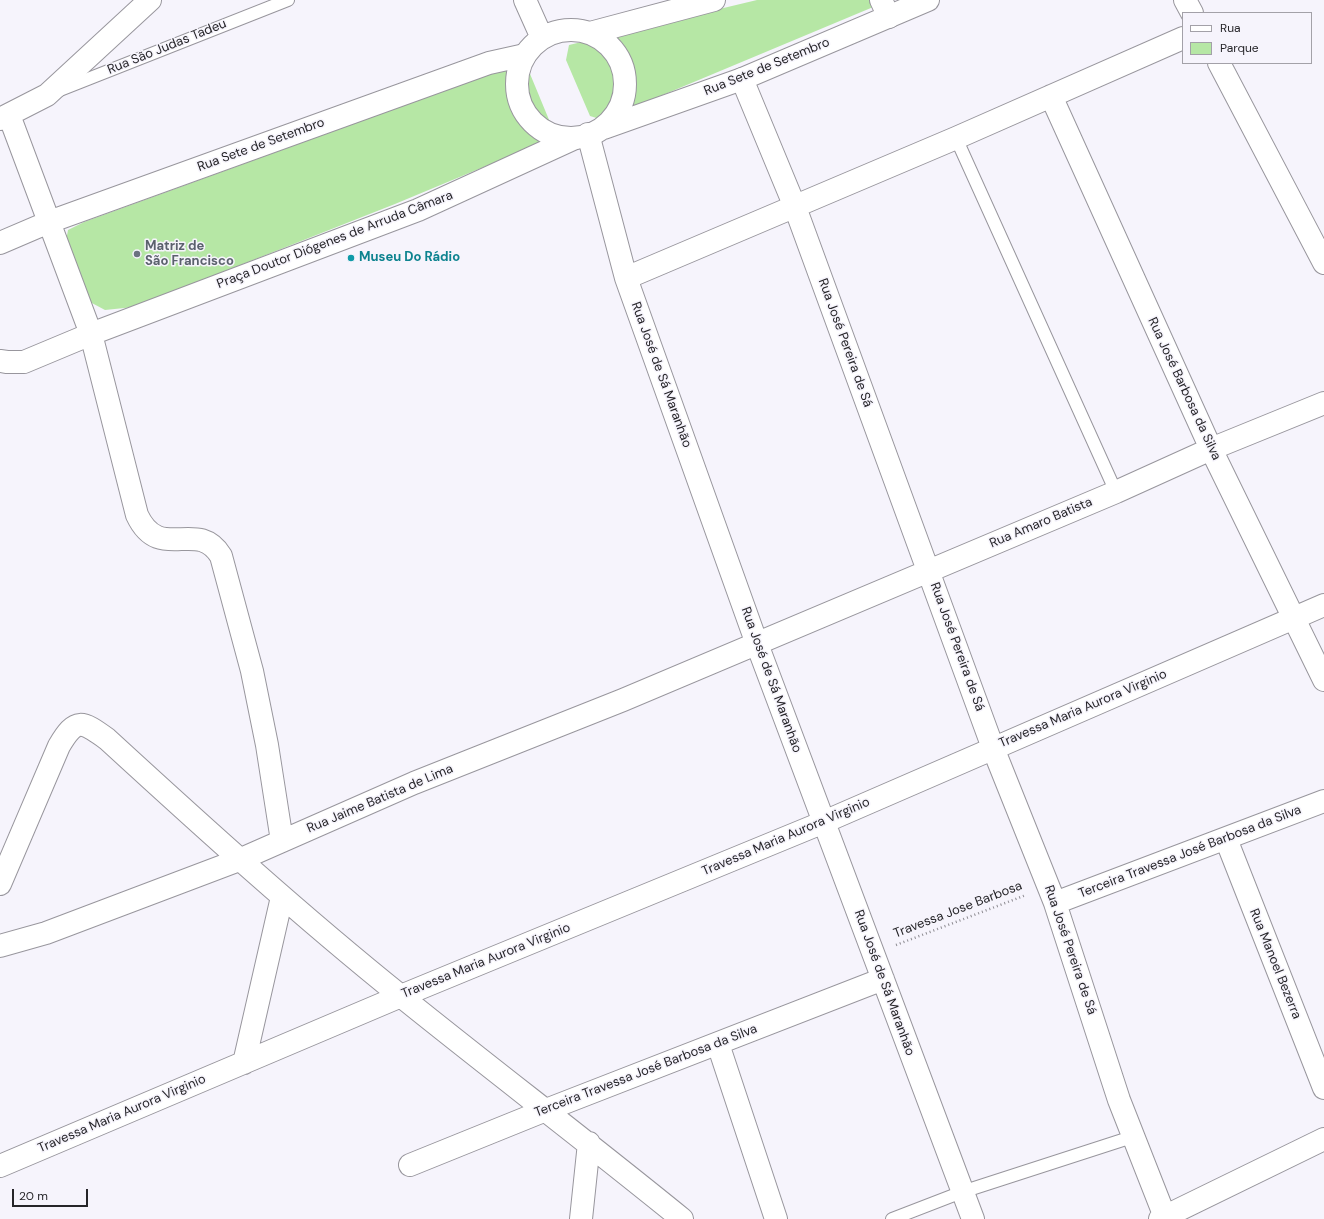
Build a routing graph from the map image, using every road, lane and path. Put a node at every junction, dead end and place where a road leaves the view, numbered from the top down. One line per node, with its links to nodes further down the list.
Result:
1 (150, 0): 15 (street)
2 (288, 0): 15 (lane, Rua São Judas Tadeu)
3 (525, 0): 10 (street)
4 (714, 0): 9 (street)
5 (928, 0): 7 (street, Rua Sete de Setembro)
6 (1185, 0): 8 (street)
7 (885, 9): 14 (street, Rua Sete de Setembro)
8 (1191, 12)
9 (590, 33): 10 (street); 18 (street)
10 (542, 38): 12 (street)
11 (1182, 38): 16 (street)
12 (525, 55): 18 (street); 21 (street, Rua Sete de Setembro)
13 (1220, 64): 23 (street)
14 (742, 79): 18 (street, Rua Sete de Setembro); 20 (street, Rua José Pereira de Sá)
15 (47, 95): 17 (street)
16 (1051, 96): 19 (street); 28 (street, Rua José Barbosa da Silva)
17 (5, 117): 21 (street)
18 (589, 133): 24 (street, Rua José de Sá Maranhão); 25 (street, Praça Doutor Diógenes de Arruda Câmara)
19 (956, 138): 20 (street); 29 (lane)
20 (795, 207): 24 (street); 30 (street, Rua José Pereira de Sá)
21 (49, 222): 22 (street, Rua Sete de Setembro); 25 (street)
22 (0, 243)
23 (1324, 263)
24 (626, 278): 33 (street, Rua José de Sá Maranhão)
25 (91, 334): 26 (street, Praça Doutor Diógenes de Arruda Câmara); 39 (street)
26 (0, 361)
27 (1324, 403): 28 (street, Rua Amaro Batista)
28 (1211, 448): 29 (street, Rua Amaro Batista); 32 (street, Rua José Barbosa da Silva)
29 (1116, 492): 30 (street, Rua Amaro Batista)
30 (929, 570): 33 (street, Rua Amaro Batista); 35 (street, Rua José Pereira de Sá)
31 (1324, 605): 32 (street, Travessa Maria Aurora Virginio)
32 (1293, 618): 34 (street, Rua José Barbosa da Silva); 35 (street, Travessa Maria Aurora Virginio)
33 (757, 644): 37 (street, Rua José de Sá Maranhão); 39 (street, Rua Jaime Batista de Lima)
34 (1324, 680)
35 (993, 748): 37 (street, Travessa Maria Aurora Virginio); 42 (street, Rua José Pereira de Sá)
36 (1324, 801): 38 (street, Terceira Travessa José Barbosa da Silva)
37 (824, 822): 45 (street, Rua José de Sá Maranhão); 47 (street, Travessa Maria Aurora Virginio)
38 (1226, 839): 42 (street, Terceira Travessa José Barbosa da Silva); 50 (street, Rua Manoel Bezerra)
39 (282, 841): 40 (street, Rua Jaime Batista de Lima)
40 (238, 860): 41 (street); 43 (street); 44 (street, Rua Jaime Batista de Lima)
41 (0, 884)
42 (1052, 894): 45 (path, Travessa Jose Barbosa); 52 (street, Rua José Pereira de Sá)
43 (282, 897): 47 (street); 49 (street)
44 (0, 946)
45 (874, 953): 46 (street, Rua José de Sá Maranhão)
46 (883, 979): 48 (street, Terceira Travessa José Barbosa da Silva); 57 (street, Rua José de Sá Maranhão)
47 (401, 996): 49 (street, Travessa Maria Aurora Virginio); 51 (street)
48 (718, 1044): 51 (street, Terceira Travessa José Barbosa da Silva); 61 (street)
49 (244, 1063): 56 (street, Travessa Maria Aurora Virginio)
50 (1324, 1088)
51 (546, 1110): 54 (street); 55 (street, Terceira Travessa José Barbosa da Silva)
52 (1132, 1137): 57 (lane); 58 (street, Rua José Pereira de Sá)
53 (1324, 1139): 58 (street)
54 (589, 1143): 59 (street); 60 (street)
55 (410, 1165)
56 (0, 1166)
57 (962, 1192): 62 (lane); 63 (street, Rua José de Sá Maranhão)
58 (1162, 1218)
59 (581, 1219)
60 (682, 1219)
61 (776, 1219)
62 (892, 1219)
63 (973, 1219)

